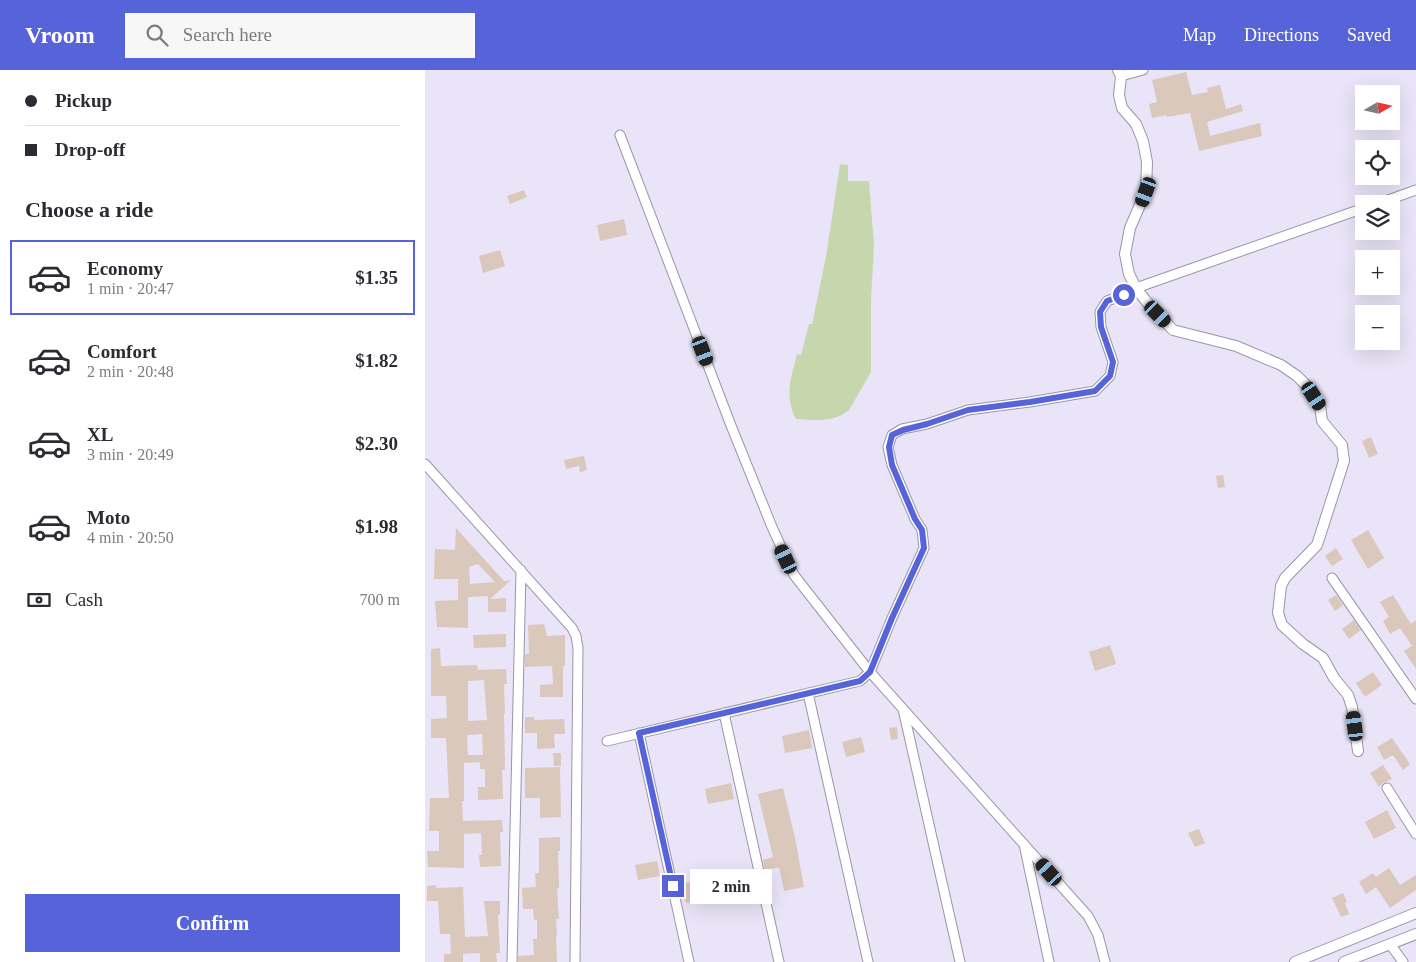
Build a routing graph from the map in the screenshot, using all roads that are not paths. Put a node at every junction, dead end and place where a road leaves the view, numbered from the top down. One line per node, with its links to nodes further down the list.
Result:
1 (1143, 70): 2 (street)
2 (1119, 73): 7 (street)
3 (620, 135): 11 (street)
4 (1416, 190): 5 (street)
5 (1400, 196)
6 (1355, 211): 7 (street)
7 (1136, 288): 11 (street); 18 (street)
8 (425, 464): 9 (street)
9 (521, 570): 25 (street); 26 (street)
10 (1332, 578): 13 (street)
11 (870, 672): 12 (street); 14 (street)
12 (808, 693): 15 (street); 29 (street)
13 (1416, 699)
14 (902, 707): 21 (street); 30 (street)
15 (724, 713): 16 (street); 28 (street)
16 (639, 733): 17 (street); 27 (street)
17 (607, 741)
18 (1358, 751)
19 (1387, 788): 20 (street)
20 (1416, 834)
21 (1024, 843): 31 (street); 32 (street)
22 (1416, 913): 33 (street)
23 (1416, 934): 24 (street)
24 (1390, 944): 34 (street); 35 (street)
25 (512, 962)
26 (575, 962)
27 (689, 962)
28 (779, 962)
29 (868, 962)
30 (960, 962)
31 (1049, 962)
32 (1105, 962)
33 (1295, 962)
34 (1345, 962)
35 (1403, 962)

